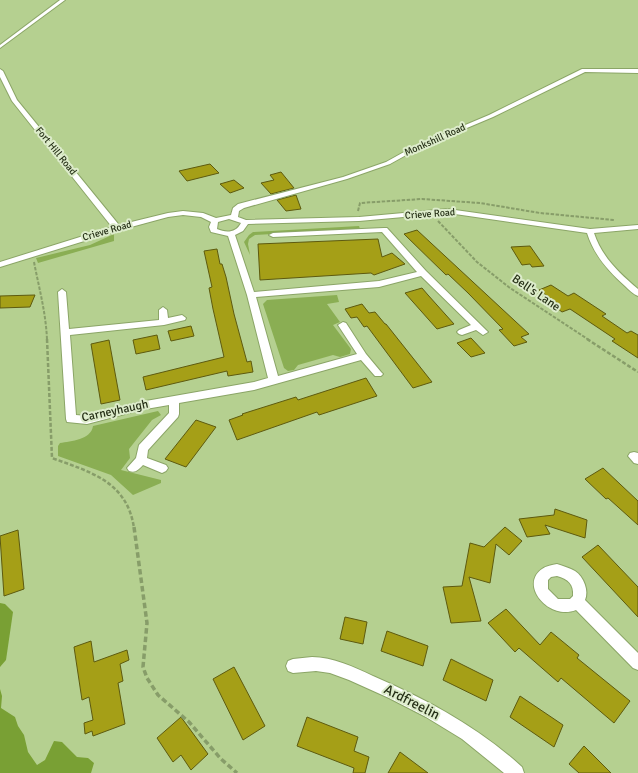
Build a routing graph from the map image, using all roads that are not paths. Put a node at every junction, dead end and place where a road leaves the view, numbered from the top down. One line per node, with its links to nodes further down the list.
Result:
1 (63, 0): 2 (street)
2 (0, 47)
3 (0, 71): 9 (street, Fort Hill Road)
4 (638, 71): 5 (street, Monkshill Road)
5 (234, 217): 6 (street); 7 (street)
6 (215, 221): 9 (street, Crieve Road); 11 (street)
7 (245, 222): 10 (street, Crieve Road); 11 (street)
8 (638, 227): 10 (street, Crieve Road)
9 (117, 228): 13 (street, Crieve Road)
10 (590, 231): 15 (street)
11 (231, 234): 17 (street)
12 (273, 235): 14 (street)
13 (0, 265)
14 (422, 273): 17 (street); 23 (street)
15 (637, 291)
16 (62, 292): 22 (street, Carneyhaugh)
17 (251, 295): 26 (street)
18 (163, 310): 20 (street)
19 (182, 318): 20 (street)
20 (164, 322): 22 (street)
21 (343, 325): 24 (street)
22 (65, 332): 27 (street, Carneyhaugh)
23 (462, 332)
24 (363, 356): 25 (street); 26 (street)
25 (378, 374)
26 (274, 381): 27 (street)
27 (174, 400): 28 (street)
28 (162, 468)
29 (577, 602): 30 (street)
30 (638, 662)
31 (292, 666): 32 (street, Ardfreelin)
32 (516, 773)

